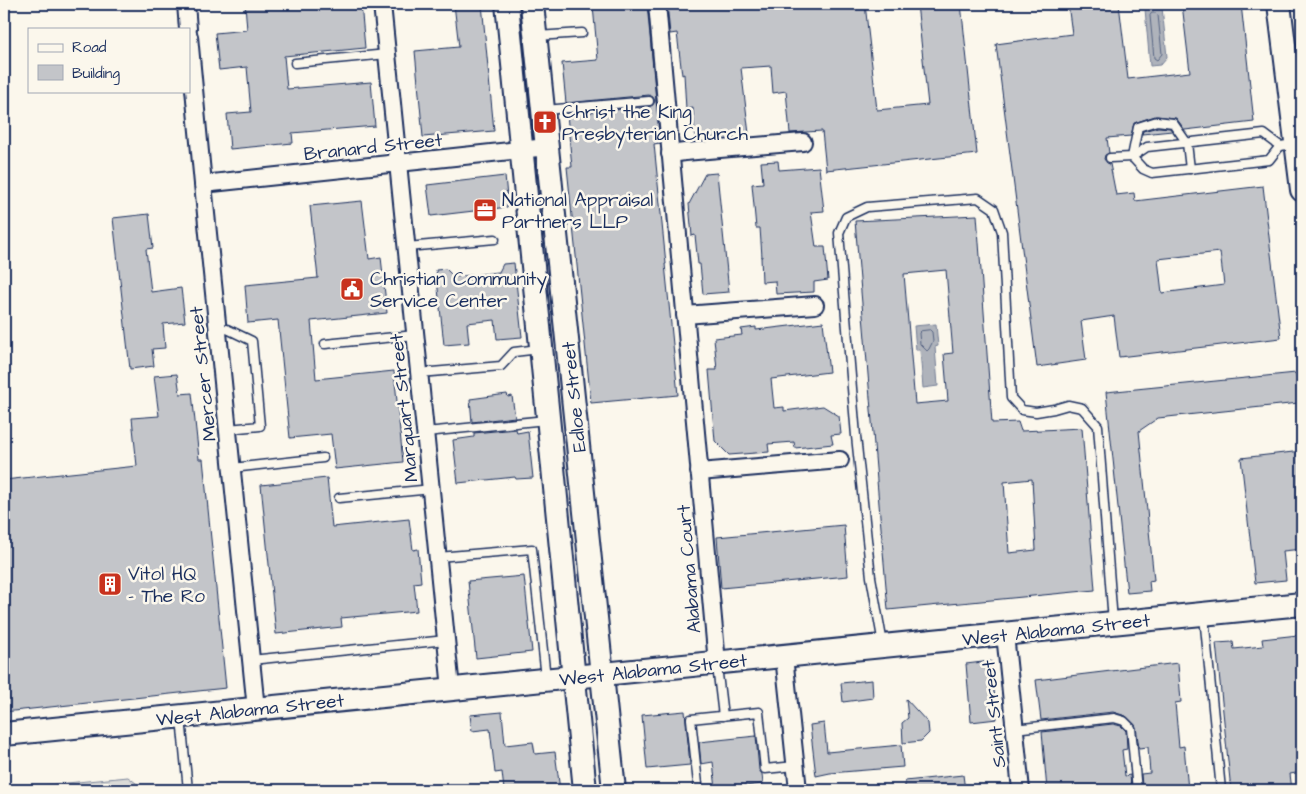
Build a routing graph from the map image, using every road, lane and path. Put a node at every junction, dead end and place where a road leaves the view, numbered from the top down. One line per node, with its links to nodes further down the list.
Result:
1 (186, 4): 7 (street)
2 (382, 4): 11 (street, Marquart Street)
3 (507, 4): 19 (main road, Edloe Street)
4 (532, 4): 9 (main road, Edloe Street)
5 (657, 4): 20 (street, Alabama Court)
6 (1279, 4): 17 (main road)
7 (188, 28)
8 (582, 33): 9 (lane)
9 (536, 37): 14 (main road, Edloe Street)
10 (190, 47): 25 (street, Mercer Street)
11 (388, 54): 12 (lane); 23 (street, Marquart Street)
12 (295, 63)
13 (650, 101): 14 (lane)
14 (543, 110): 18 (main road, Edloe Street)
15 (803, 142): 20 (street)
16 (1187, 143): 17 (lane); 21 (lane); 21 (lane); 24 (lane)
17 (1289, 145): 24 (lane); 26 (main road)
18 (547, 148): 19 (street, Branard Street); 36 (main road, Edloe Street)
19 (521, 150): 23 (street, Branard Street); 34 (main road, Edloe Street)
20 (670, 154): 30 (street, Alabama Court)
21 (1132, 157): 22 (lane); 24 (lane)
22 (1110, 158)
23 (399, 163): 25 (street, Branard Street); 28 (street, Marquart Street)
24 (1190, 169)
25 (203, 184): 31 (street, Mercer Street)
26 (1302, 190)
27 (495, 239): 28 (lane)
28 (407, 247): 32 (street, Marquart Street)
29 (814, 305): 30 (street)
30 (685, 316): 43 (street, Alabama Court)
31 (218, 331): 38 (street, Mercer Street); 38 (lane)
32 (416, 335): 33 (lane); 35 (street, Marquart Street)
33 (325, 344)
34 (541, 349): 35 (lane); 37 (main road, Edloe Street)
35 (420, 373): 39 (street, Marquart Street)
36 (575, 417): 37 (main road); 56 (main road, Edloe Street)
37 (548, 420): 39 (lane); 57 (main road, Edloe Street)
38 (228, 429): 42 (street, Mercer Street)
39 (426, 432): 44 (street, Marquart Street)
40 (323, 458): 42 (lane)
41 (840, 460): 43 (street)
42 (232, 468): 54 (street, Mercer Street)
43 (700, 472): 55 (street, Alabama Court)
44 (432, 489): 45 (lane); 46 (street, Marquart Street)
45 (339, 498)
46 (438, 558): 51 (street, Marquart Street); 58 (lane)
47 (1302, 604): 48 (main road, West Alabama Street)
48 (1204, 614): 49 (main road, West Alabama Street); 73 (lane)
49 (1113, 623): 50 (main road, West Alabama Street); 52 (lane)
50 (1005, 634): 52 (main road, West Alabama Street); 63 (street, Saint Street)
51 (446, 640): 54 (lane); 59 (street, Marquart Street)
52 (884, 646): 53 (main road, West Alabama Street)
53 (784, 656): 55 (main road, West Alabama Street); 65 (street)
54 (252, 660): 60 (street, Mercer Street)
55 (717, 663): 56 (main road, West Alabama Street); 62 (lane)
56 (602, 674): 57 (main road, West Alabama Street); 69 (main road, Edloe Street)
57 (574, 677): 58 (main road, West Alabama Street); 68 (main road, Edloe Street)
58 (546, 680): 59 (main road, West Alabama Street)
59 (451, 689): 60 (main road, West Alabama Street)
60 (256, 709): 61 (main road, West Alabama Street)
61 (181, 716): 64 (main road, West Alabama Street); 67 (lane)
62 (723, 716): 65 (lane); 66 (lane)
63 (1014, 729): 71 (street, Saint Street); 72 (lane)
64 (4, 734)
65 (795, 766): 70 (street)
66 (698, 784)
67 (188, 790)
68 (585, 790)
69 (614, 790)
70 (798, 790)
71 (1020, 790)
72 (1137, 790)
73 (1220, 790)

